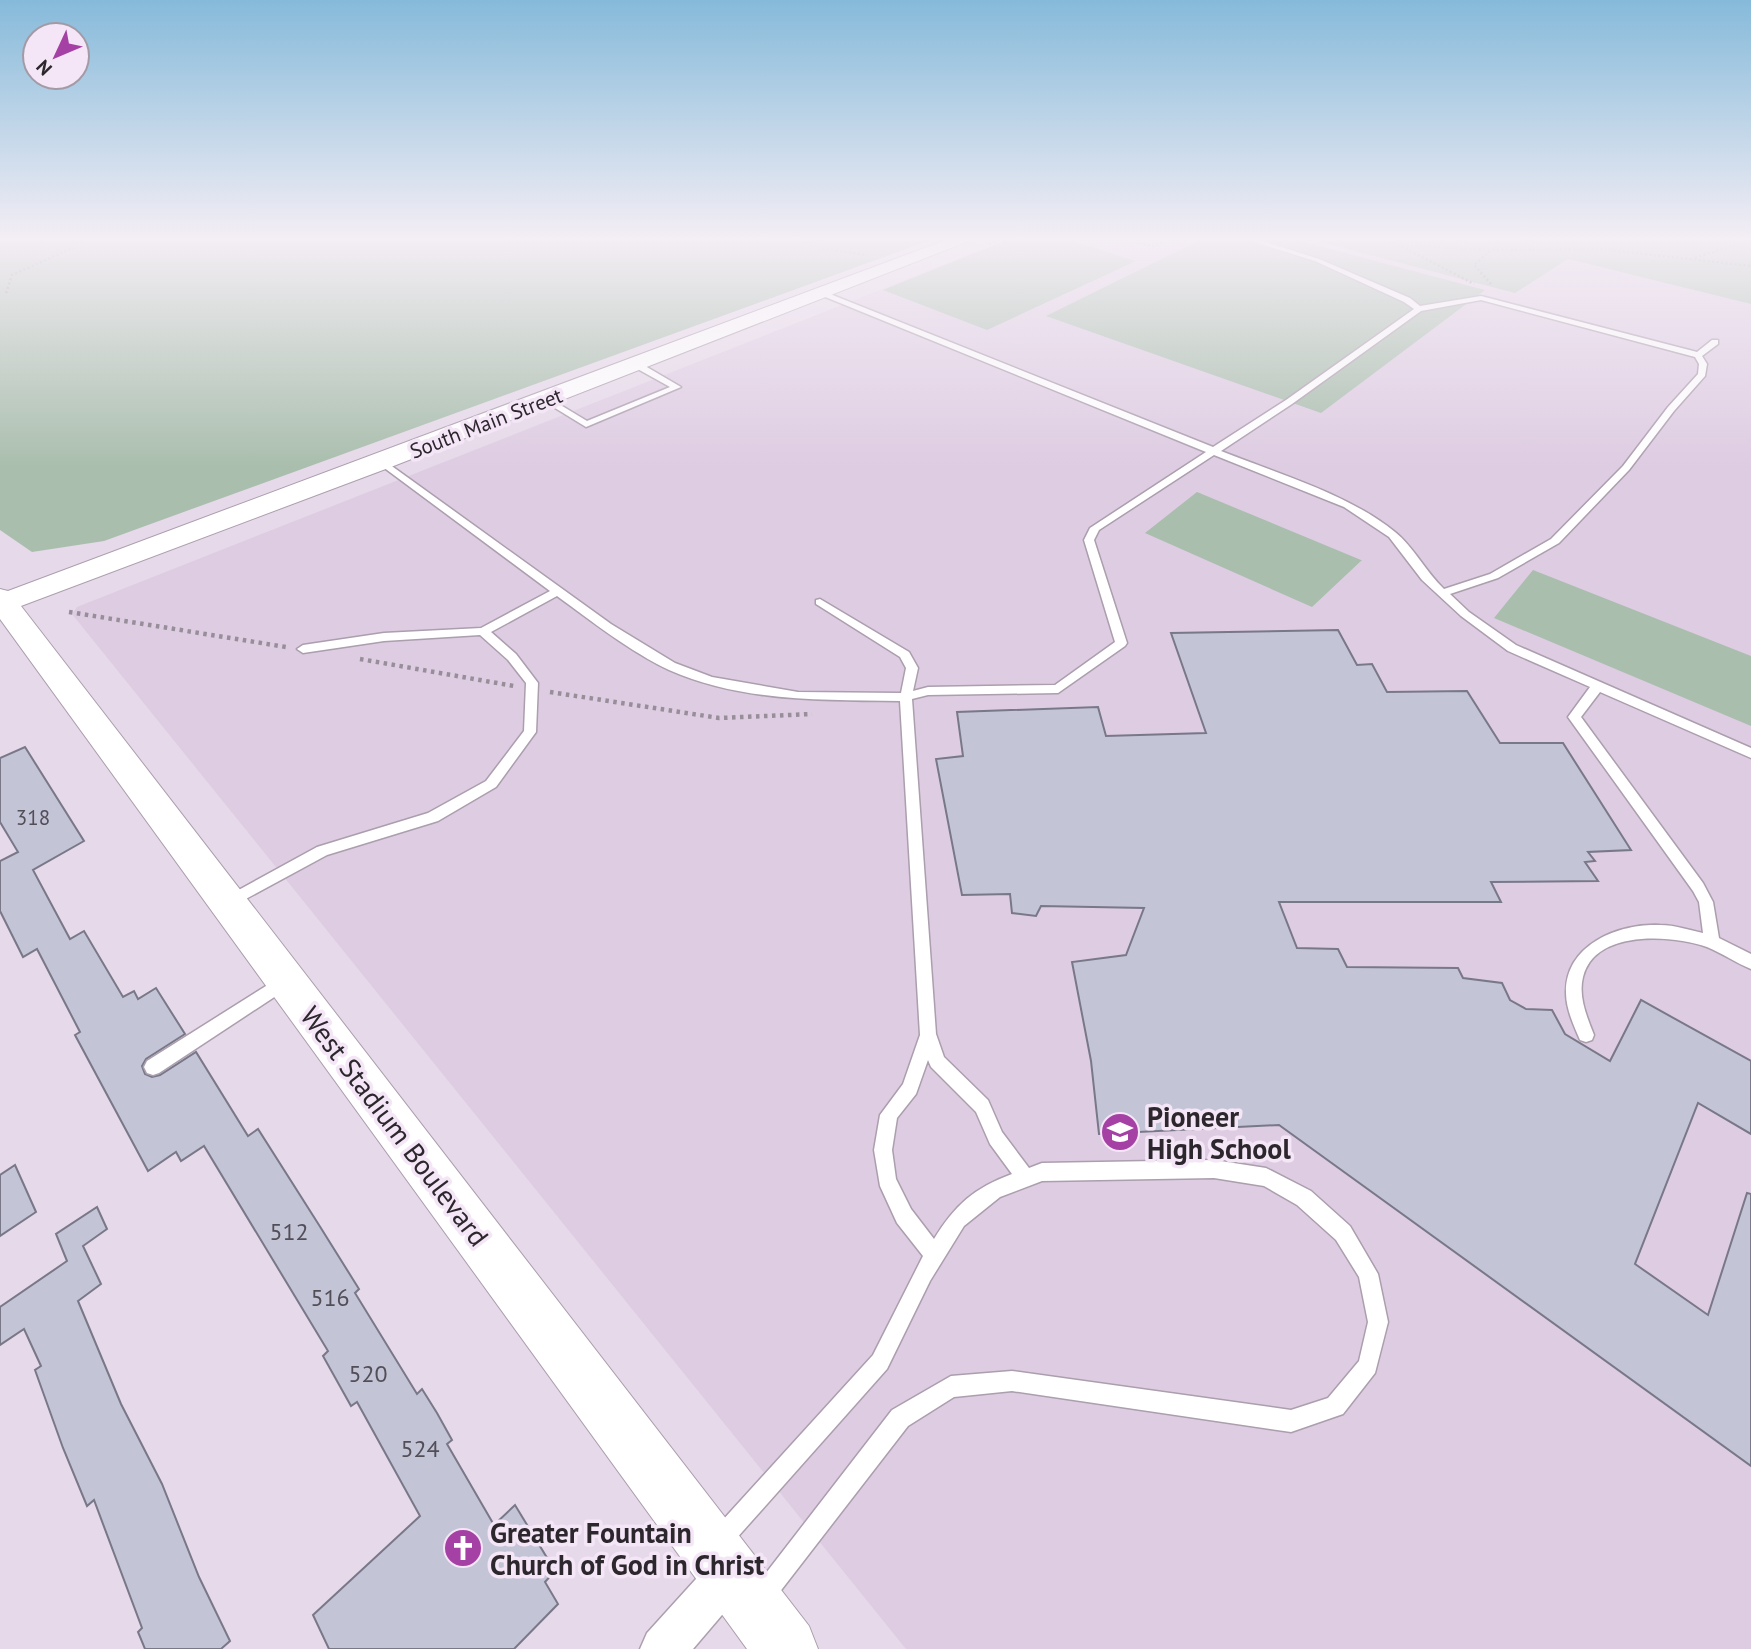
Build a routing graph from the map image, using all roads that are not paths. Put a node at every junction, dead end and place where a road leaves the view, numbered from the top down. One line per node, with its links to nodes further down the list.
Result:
1 (770, 314): 7 (main road, South Main Street)
2 (872, 314): 9 (lane)
3 (1412, 314): 9 (lane)
4 (1542, 314): 6 (lane)
5 (1715, 342): 6 (lane)
6 (1698, 355): 12 (lane)
7 (637, 365): 8 (main road, South Main Street); 8 (lane)
8 (546, 400): 10 (main road, South Main Street)
9 (1215, 450): 12 (lane); 18 (lane)
10 (382, 462): 11 (lane); 13 (main road, South Main Street)
11 (558, 591): 15 (lane); 18 (lane)
12 (1442, 593): 17 (lane)
13 (1, 601): 20 (main road, West Stadium Boulevard)
14 (820, 602): 18 (lane)
15 (483, 631): 16 (lane); 20 (lane)
16 (303, 649)
17 (1597, 687): 19 (lane); 21 (lane)
18 (906, 697): 24 (lane)
19 (1751, 753)
20 (228, 903): 23 (main road, West Stadium Boulevard)
21 (1712, 942): 22 (lane); 25 (lane)
22 (1751, 962)
23 (286, 981): 26 (lane); 29 (main road, West Stadium Boulevard)
24 (928, 1034): 27 (lane); 28 (lane)
25 (1586, 1035)
26 (153, 1067)
27 (1026, 1178): 28 (lane); 29 (lane)
28 (935, 1256): 29 (lane)
29 (732, 1576): 30 (street); 31 (main road, West Stadium Boulevard)
30 (663, 1649)
31 (786, 1649)

